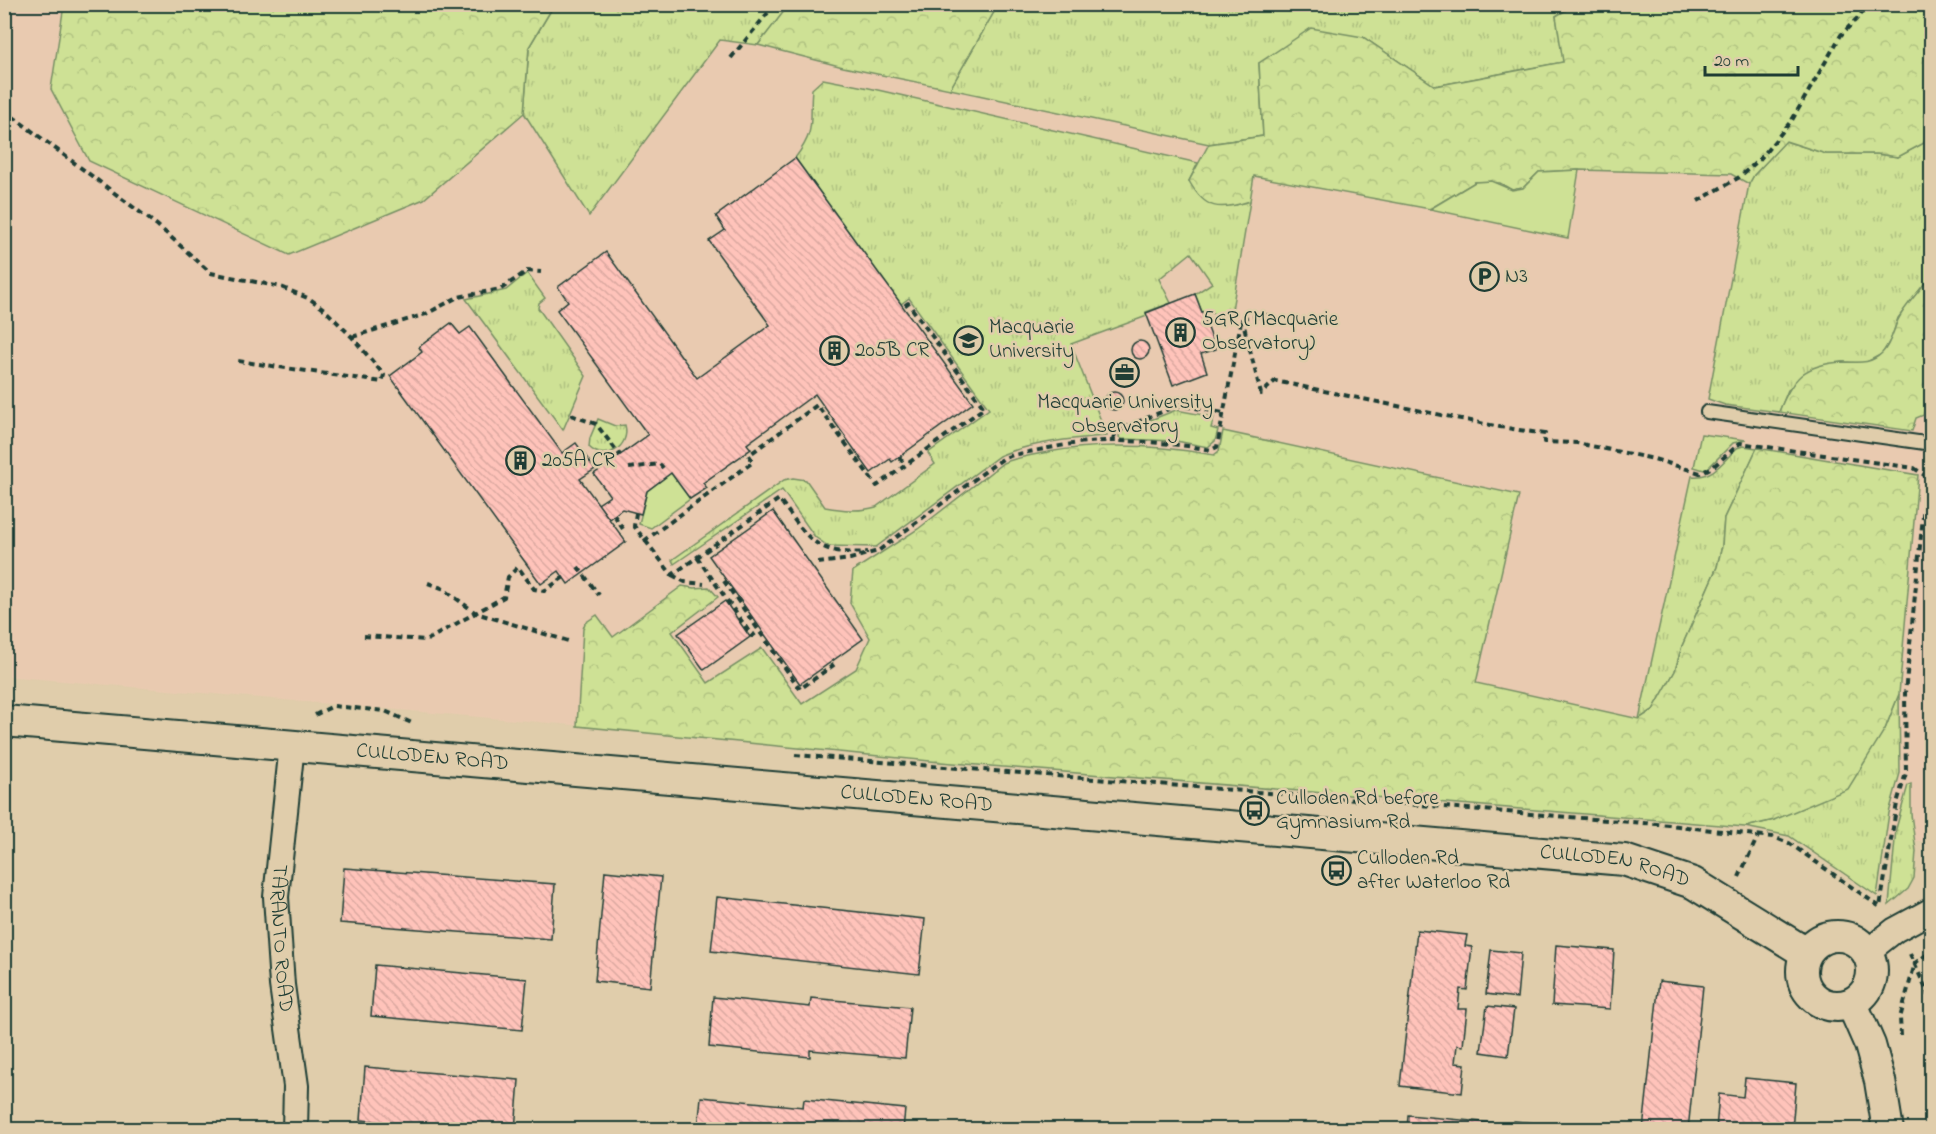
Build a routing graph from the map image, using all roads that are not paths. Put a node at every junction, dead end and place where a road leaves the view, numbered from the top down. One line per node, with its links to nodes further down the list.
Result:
1 (1707, 412): 2 (lane)
2 (1932, 444)
3 (4, 721): 4 (street, CULLODEN ROAD)
4 (292, 745): 7 (street, CULLODEN ROAD); 9 (street, TARANTO ROAD)
5 (1932, 910): 6 (street)
6 (1867, 952): 7 (street); 8 (street)
7 (1806, 953): 8 (street)
8 (1852, 1004): 10 (street)
9 (295, 1130)
10 (1888, 1130)

